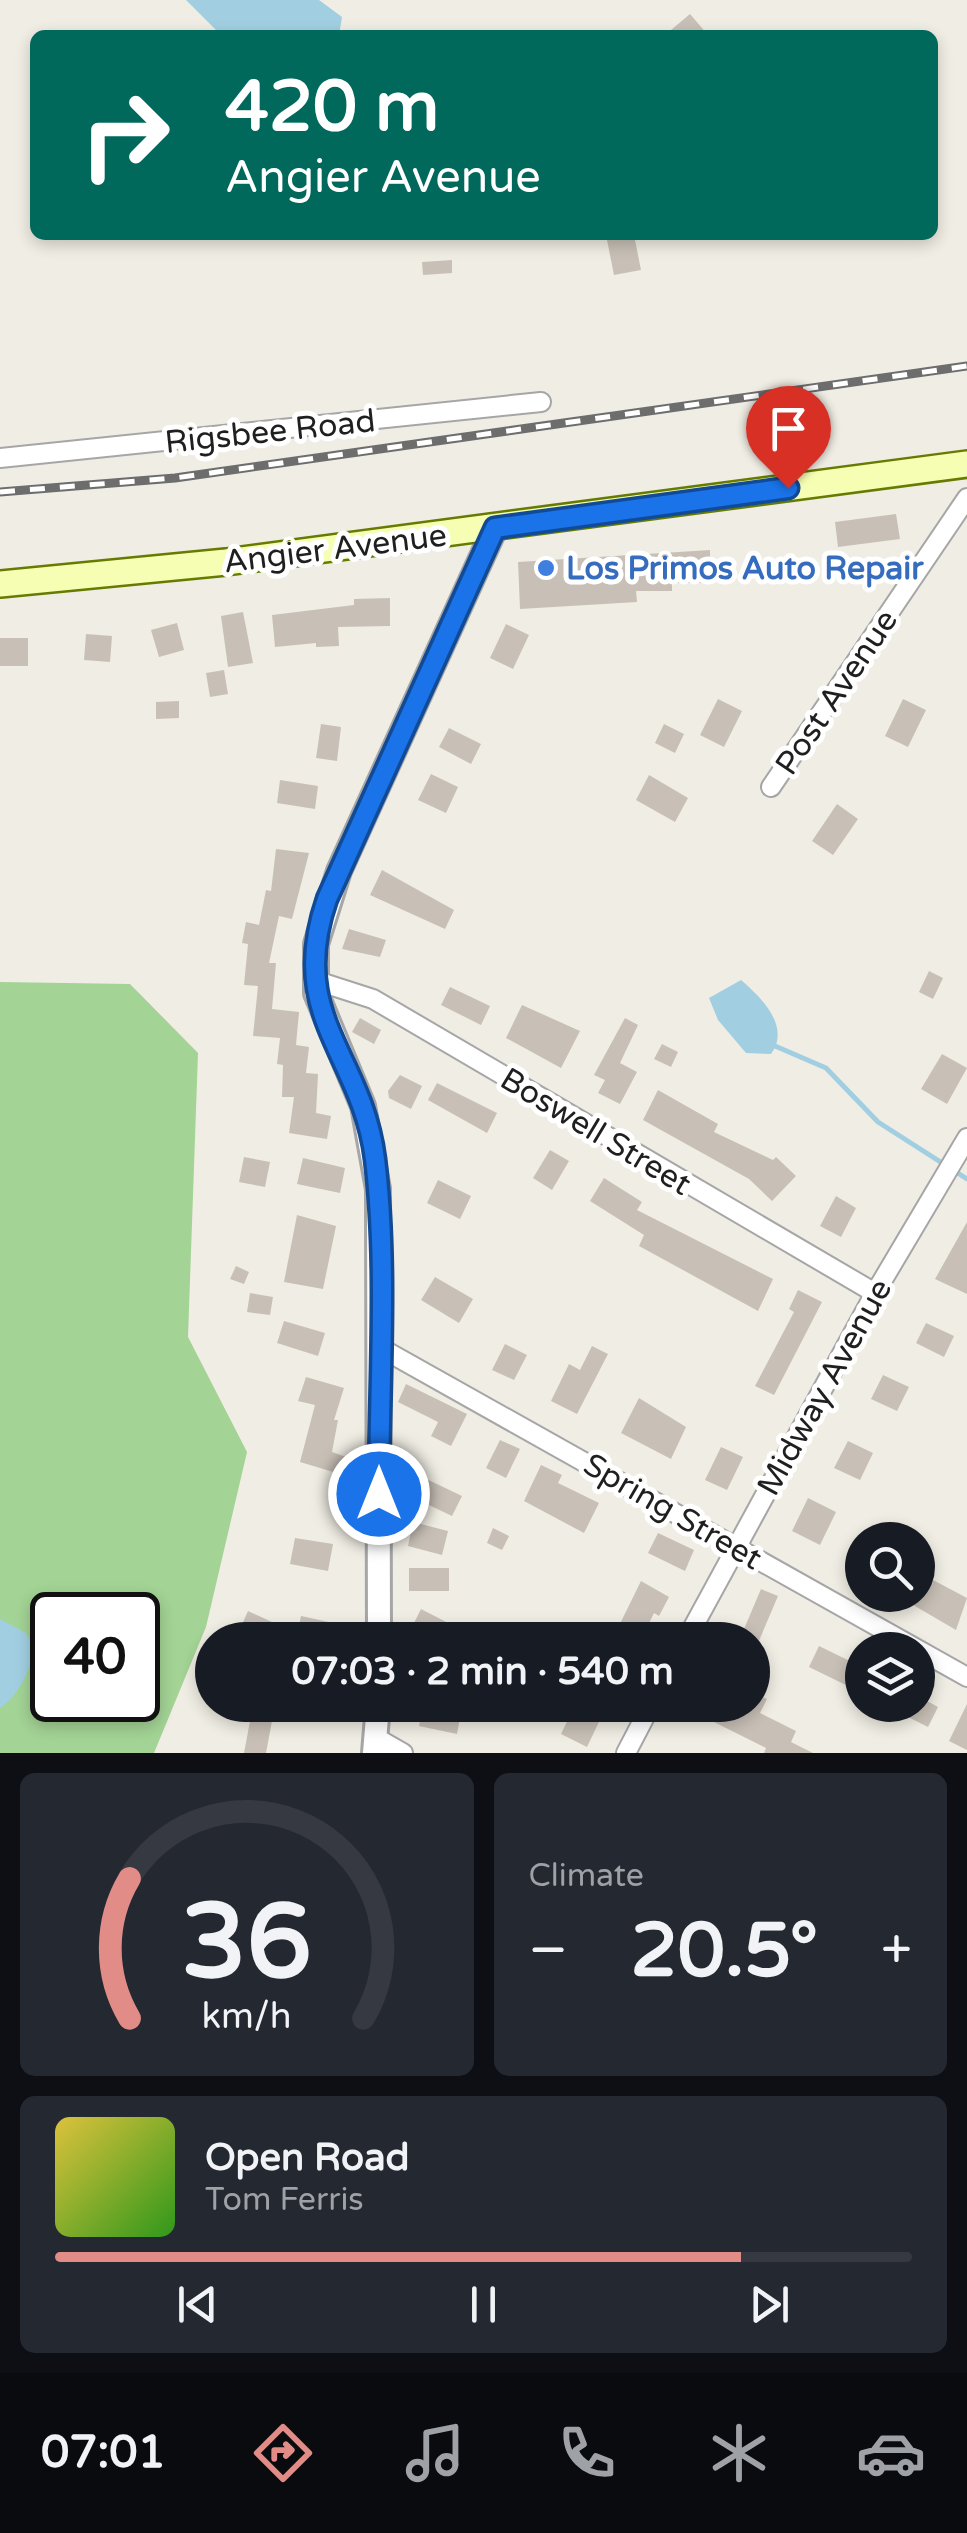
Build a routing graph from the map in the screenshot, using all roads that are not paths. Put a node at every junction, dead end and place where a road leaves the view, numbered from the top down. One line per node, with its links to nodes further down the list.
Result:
1 (541, 402): 2 (street, Rigsbee Road)
2 (0, 458)
3 (967, 464): 5 (main road, Angier Avenue)
4 (967, 498): 7 (street, Post Avenue)
5 (495, 528): 6 (main road, Angier Avenue); 8 (street)
6 (0, 584)
7 (772, 788)
8 (314, 980): 10 (street, Boswell Street); 11 (street)
9 (967, 1138): 10 (street, Midway Avenue)
10 (875, 1293): 12 (street, Midway Avenue)
11 (379, 1348): 12 (street, Spring Street); 13 (street)
12 (737, 1547): 14 (street, Midway Avenue); 15 (street, Spring Street)
13 (379, 1622)
14 (696, 1622)
15 (967, 1677)
16 (643, 1722): 19 (street)
17 (374, 1745): 18 (street)
18 (402, 1753)
19 (626, 1753)

